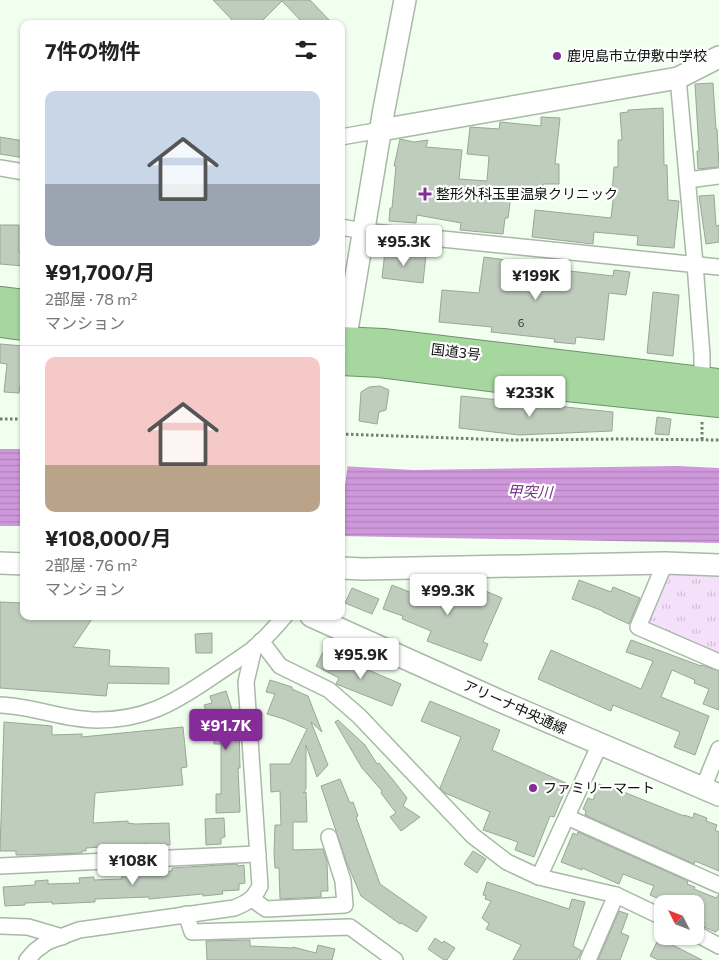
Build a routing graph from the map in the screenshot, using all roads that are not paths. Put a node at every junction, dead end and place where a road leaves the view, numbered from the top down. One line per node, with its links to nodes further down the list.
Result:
1 (405, 0): 4 (street)
2 (719, 57): 3 (street)
3 (678, 78): 4 (street); 9 (street)
4 (382, 130): 5 (street); 11 (street)
5 (345, 136)
6 (0, 168): 7 (street)
7 (20, 171)
8 (719, 176): 9 (street)
9 (688, 180): 12 (street)
10 (345, 228): 11 (street)
11 (363, 231): 12 (street); 18 (street)
12 (695, 264): 13 (street); 20 (street)
13 (719, 267)
14 (0, 301): 15 (highway)
15 (20, 304)
16 (0, 323): 17 (highway)
17 (20, 326)
18 (345, 336)
19 (345, 355): 20 (highway, 国道3号)
20 (710, 392)
21 (0, 563): 23 (street)
22 (665, 563): 24 (street); 25 (street); 29 (street)
23 (20, 564)
24 (719, 565)
25 (345, 568)
26 (281, 620): 28 (street)
27 (320, 620): 31 (street, アリーナ中央通線)
28 (257, 645): 30 (street); 36 (street); 38 (street)
29 (719, 662)
30 (0, 705)
31 (600, 744): 33 (street, アリーナ中央通線); 34 (street)
32 (719, 749): 33 (street)
33 (711, 791)
34 (567, 817): 38 (street); 39 (street)
35 (329, 837): 41 (street)
36 (258, 854): 37 (street); 41 (street)
37 (0, 866)
38 (539, 877): 40 (street)
39 (719, 886)
40 (616, 895): 42 (street); 50 (street)
41 (252, 899): 43 (street)
42 (654, 913)
43 (186, 914): 45 (street); 49 (street)
44 (0, 926): 45 (street)
45 (62, 936): 48 (street)
46 (704, 938): 47 (street)
47 (719, 946)
48 (27, 960)
49 (395, 960)
50 (588, 960)

